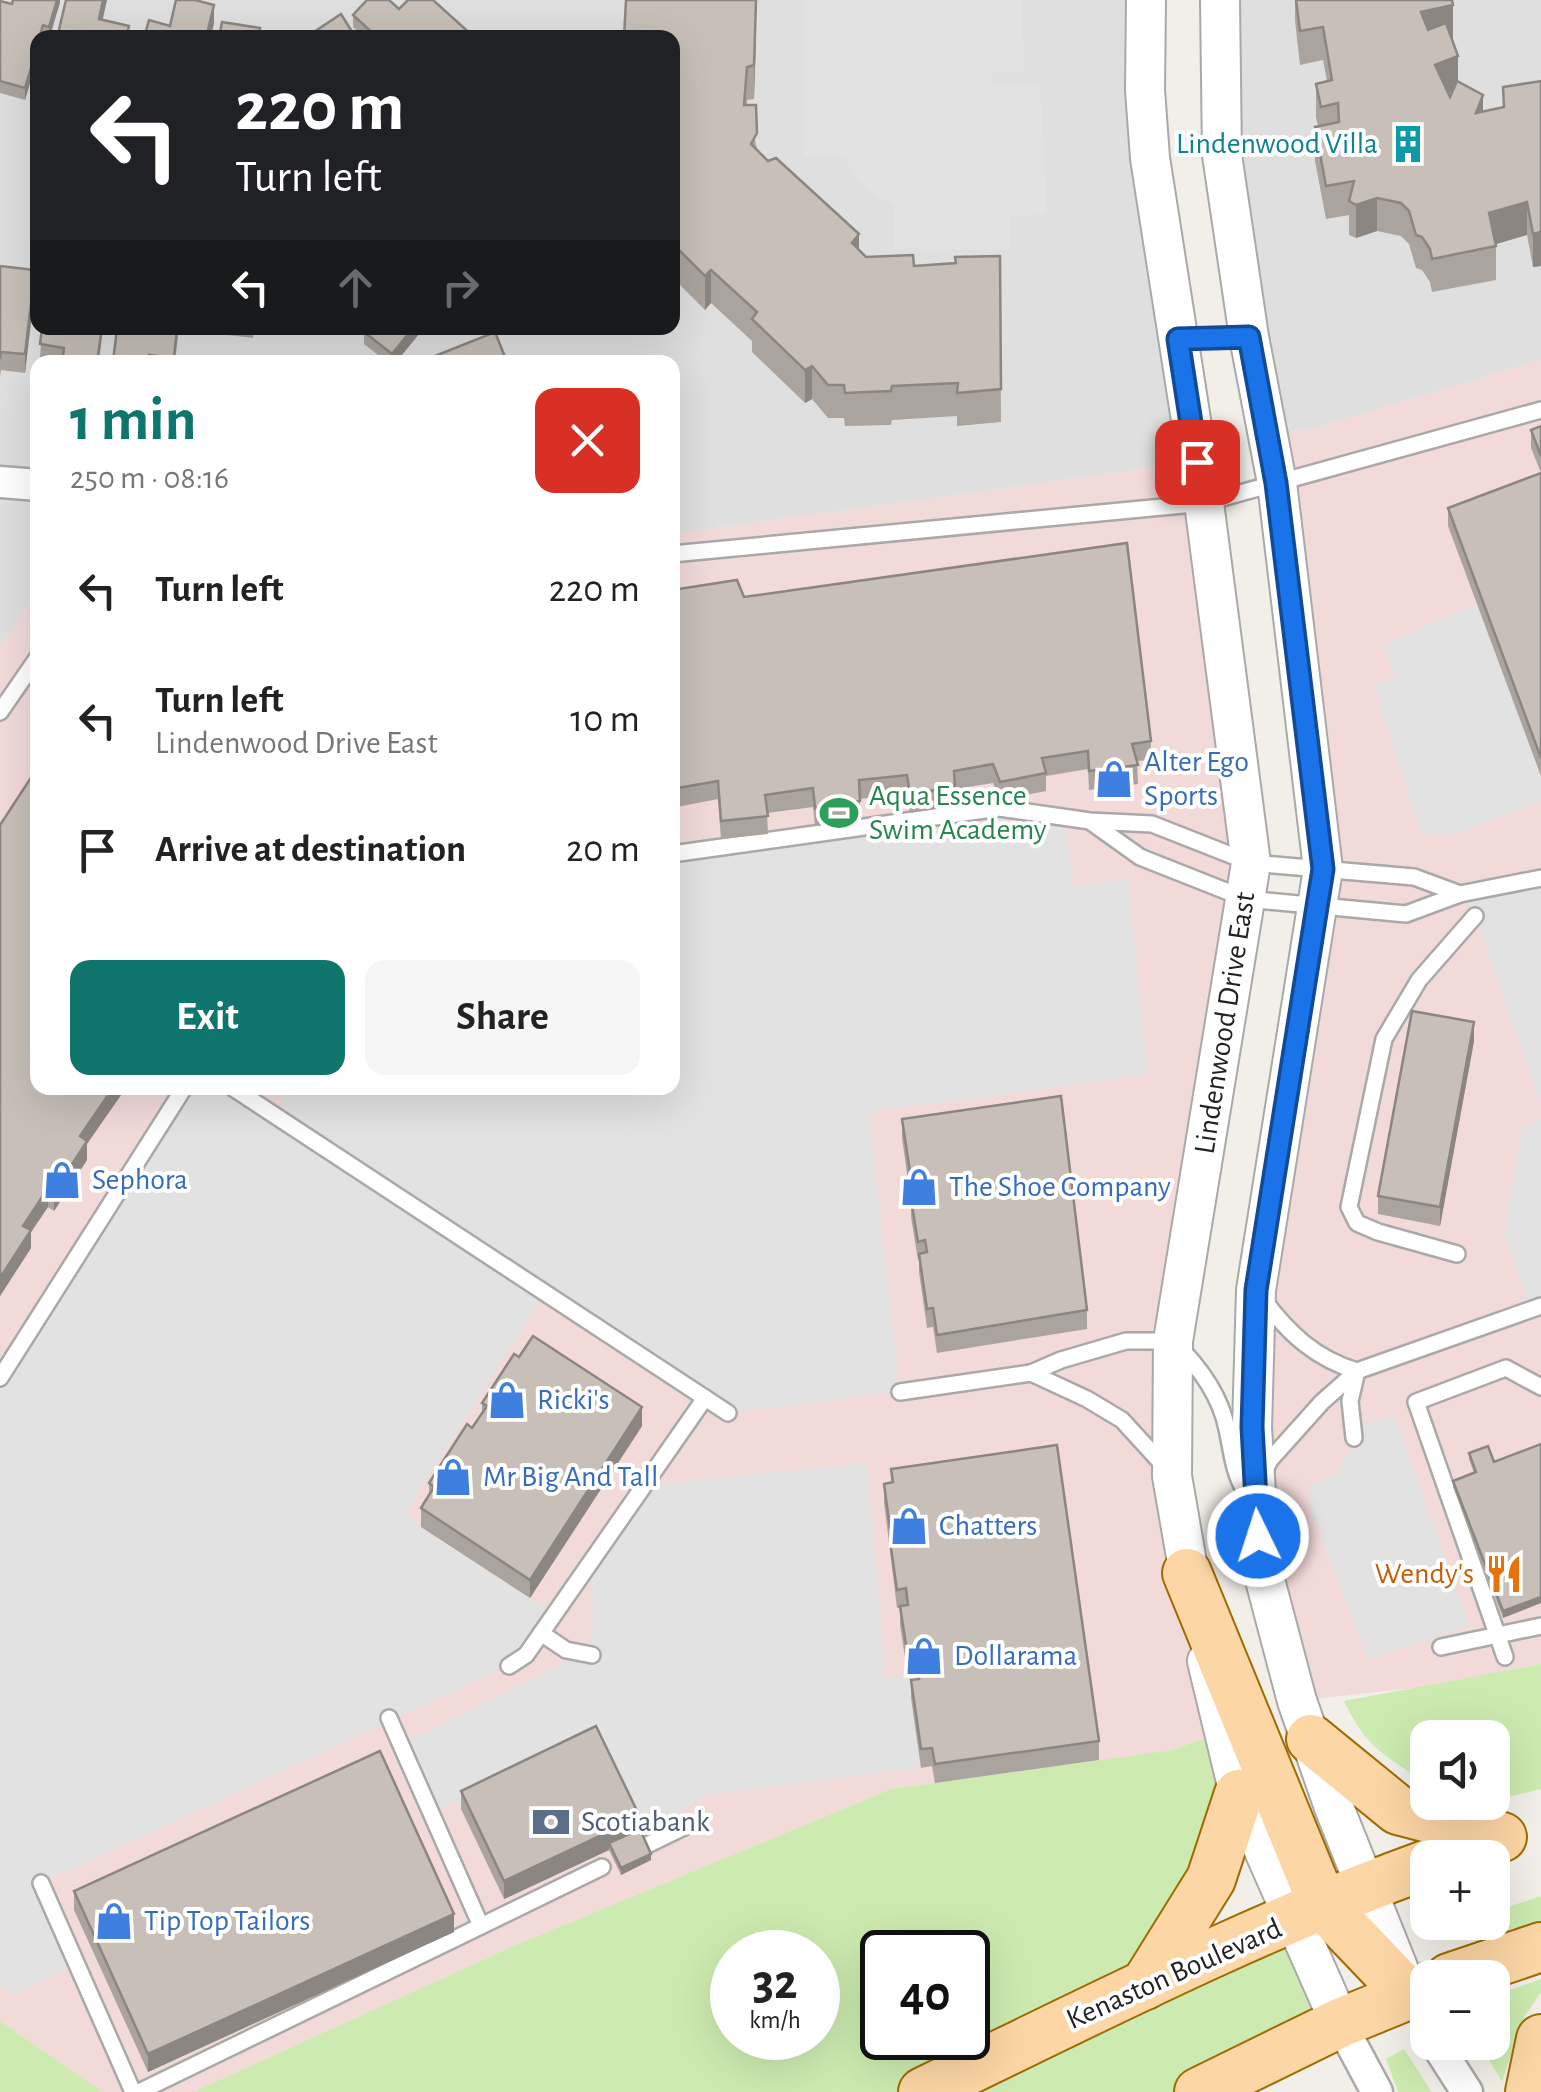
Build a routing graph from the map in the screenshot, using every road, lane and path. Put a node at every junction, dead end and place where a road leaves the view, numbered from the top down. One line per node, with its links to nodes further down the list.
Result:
1 (1146, 0): 4 (street, Lindenwood Drive East)
2 (1220, 0): 3 (street, Lindenwood Drive East)
3 (1249, 337): 4 (lane); 7 (street, Lindenwood Drive East)
4 (1178, 339): 9 (street, Lindenwood Drive East)
5 (1541, 410): 7 (lane)
6 (0, 482): 8 (street)
7 (1276, 483): 9 (lane); 17 (street, Lindenwood Drive East)
8 (30, 484)
9 (1204, 503): 10 (lane); 16 (street, Lindenwood Drive East)
10 (680, 553)
11 (30, 668): 12 (lane)
12 (0, 712)
13 (1090, 822): 14 (lane); 16 (lane); 16 (lane)
14 (680, 853)
15 (1541, 878): 18 (lane)
16 (1248, 881): 17 (lane); 17 (lane); 25 (street, Lindenwood Drive East)
17 (1320, 887): 18 (lane); 18 (lane); 23 (street, Lindenwood Drive East)
18 (1460, 894)
19 (1474, 916): 22 (lane)
20 (180, 1095): 28 (lane)
21 (245, 1095): 31 (lane)
22 (1457, 1254)
23 (1256, 1290): 26 (lane); 35 (street, Lindenwood Drive East)
24 (1541, 1306): 26 (lane)
25 (1173, 1341): 27 (lane); 34 (street, Lindenwood Drive East); 35 (lane)
26 (1357, 1371): 33 (lane); 35 (lane)
27 (1031, 1373): 30 (lane); 34 (lane)
28 (0, 1378)
29 (1541, 1387): 39 (lane)
30 (900, 1392)
31 (705, 1398): 32 (lane); 38 (lane)
32 (728, 1414)
33 (1354, 1438)
34 (1172, 1476): 36 (street, Lindenwood Drive East)
35 (1255, 1499): 45 (street, Lindenwood Drive East)
36 (1188, 1574): 46 (street, Lindenwood Drive East); 53 (main road)
37 (1541, 1626): 39 (lane)
38 (541, 1633): 41 (lane); 43 (lane)
39 (1497, 1635): 40 (lane); 42 (lane)
40 (1441, 1647)
41 (592, 1655)
42 (1506, 1657)
43 (509, 1666)
44 (389, 1718): 54 (lane)
45 (1311, 1739): 48 (main road); 53 (street, Lindenwood Drive East)
46 (1240, 1794): 53 (street, Lindenwood Drive East); 58 (main road)
47 (688, 1825): 49 (lane)
48 (1521, 1832)
49 (644, 1847)
50 (602, 1867): 54 (lane)
51 (1410, 1871): 53 (main road, Kenaston Boulevard)
52 (41, 1883): 64 (lane)
53 (1327, 1904): 57 (main road); 58 (main road, Kenaston Boulevard); 60 (street, Lindenwood Drive East)
54 (481, 1926): 64 (lane)
55 (1541, 1946): 56 (main road)
56 (1510, 1960)
57 (1410, 1980)
58 (1144, 1985): 65 (main road, Kenaston Boulevard)
59 (1410, 2002): 60 (main road)
60 (1340, 2023): 63 (main road); 67 (street)
61 (1541, 2039): 69 (main road)
62 (1446, 2060): 68 (street)
63 (1205, 2089): 66 (main road)
64 (136, 2092)
65 (923, 2092)
66 (1269, 2092)
67 (1377, 2092)
68 (1468, 2092)
69 (1530, 2092)

